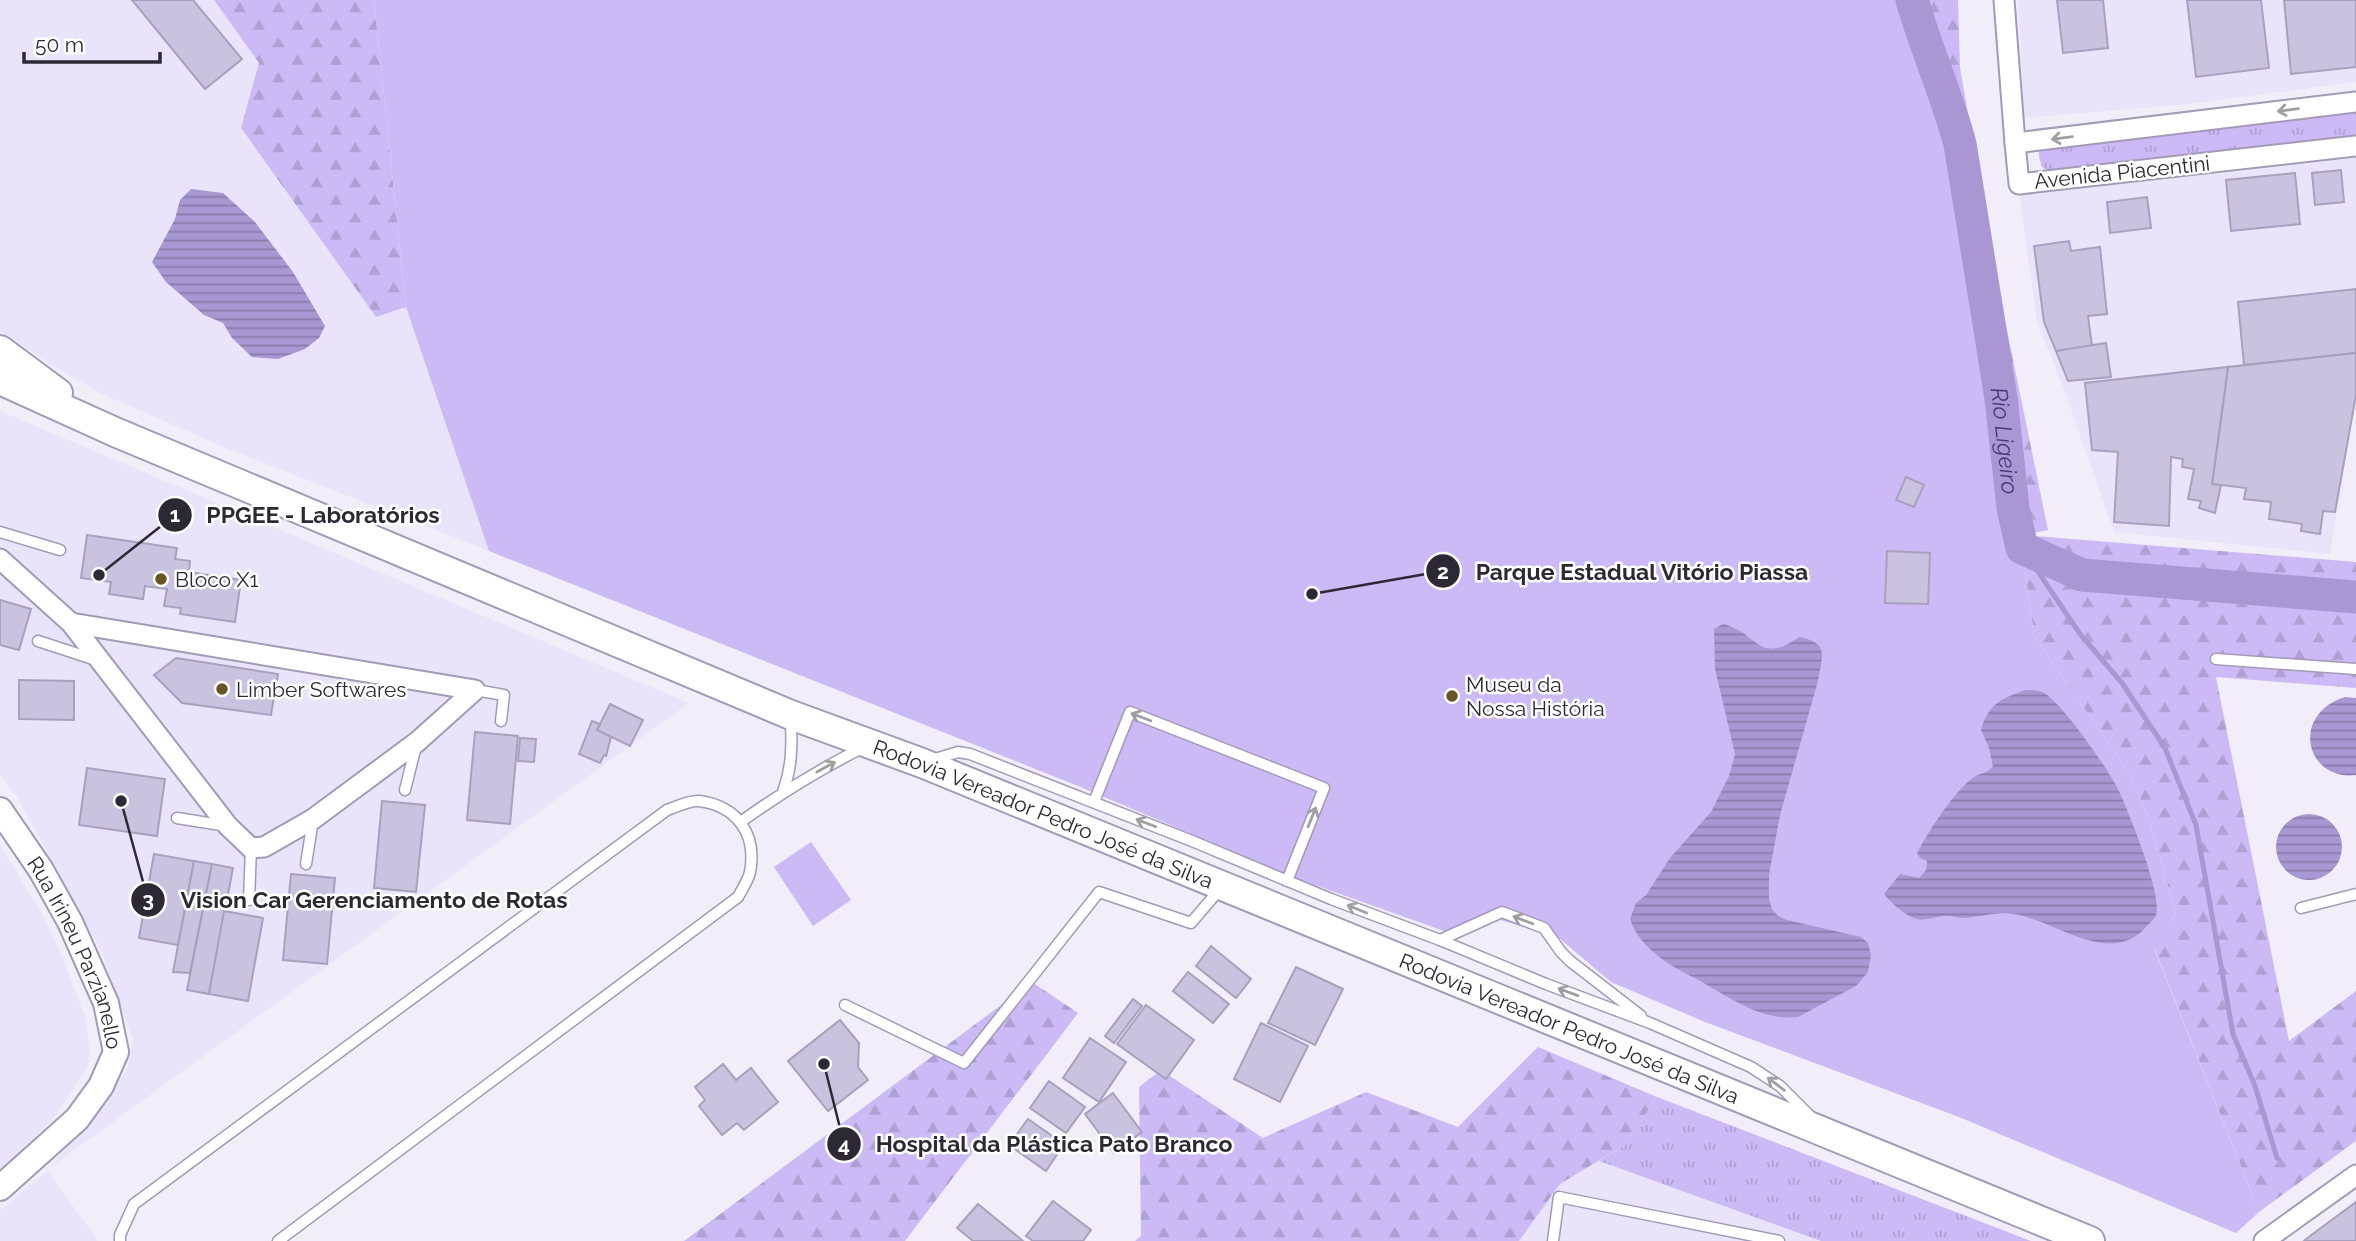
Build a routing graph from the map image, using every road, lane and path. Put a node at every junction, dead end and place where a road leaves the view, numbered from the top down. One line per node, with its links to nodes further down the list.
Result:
1 (2004, 0): 3 (street)
2 (2356, 102): 3 (street, Avenida Piacentini, one-way to 3)
3 (2014, 143): 4 (street, Avenida Piacentini)
4 (2356, 146)
5 (0, 350): 7 (main road)
6 (0, 380): 7 (main road, Rodovia Vereador Pedro José da Silva)
7 (97, 422): 17 (main road, Rodovia Vereador Pedro José da Silva)
8 (0, 532): 9 (lane)
9 (60, 550)
10 (0, 559): 11 (street)
11 (71, 623): 14 (street); 16 (street)
12 (38, 640): 14 (lane)
13 (2216, 659): 15 (lane)
14 (100, 661): 29 (street)
15 (2356, 669)
16 (475, 690): 18 (lane); 19 (street)
17 (790, 715): 20 (main road, Rodovia Vereador Pedro José da Silva); 23 (lane)
18 (501, 721)
19 (417, 742): 22 (lane); 27 (street)
20 (870, 744): 21 (main road, Rodovia Vereador Pedro José da Silva); 23 (lane, one-way to 20)
21 (922, 763): 24 (lane); 33 (main road, Rodovia Vereador Pedro José da Silva)
22 (405, 790)
23 (783, 792): 28 (lane)
24 (1094, 802): 32 (lane, one-way to 24); 32 (lane, one-way to 24)
25 (0, 810): 42 (street, Rua Irineu Parzianello)
26 (177, 818): 29 (lane)
27 (313, 820): 30 (street); 31 (lane)
28 (741, 821): 43 (lane); 44 (lane)
29 (228, 826): 30 (street)
30 (251, 848): 35 (lane)
31 (306, 864)
32 (1287, 881): 37 (lane, one-way to 32)
33 (1222, 886): 38 (lane); 40 (main road, Rodovia Vereador Pedro José da Silva)
34 (2356, 894): 36 (lane)
35 (249, 900)
36 (2301, 908)
37 (1440, 940): 39 (lane, one-way to 37); 39 (lane, one-way to 37)
38 (845, 1005)
39 (1650, 1023): 40 (lane, one-way to 39)
40 (1825, 1132): 47 (main road, Rodovia Vereador Pedro José da Silva)
41 (2356, 1175): 48 (street)
42 (0, 1188)
43 (120, 1241)
44 (278, 1241)
45 (1553, 1241): 46 (lane)
46 (1779, 1241)
47 (2091, 1241)
48 (2264, 1241)

